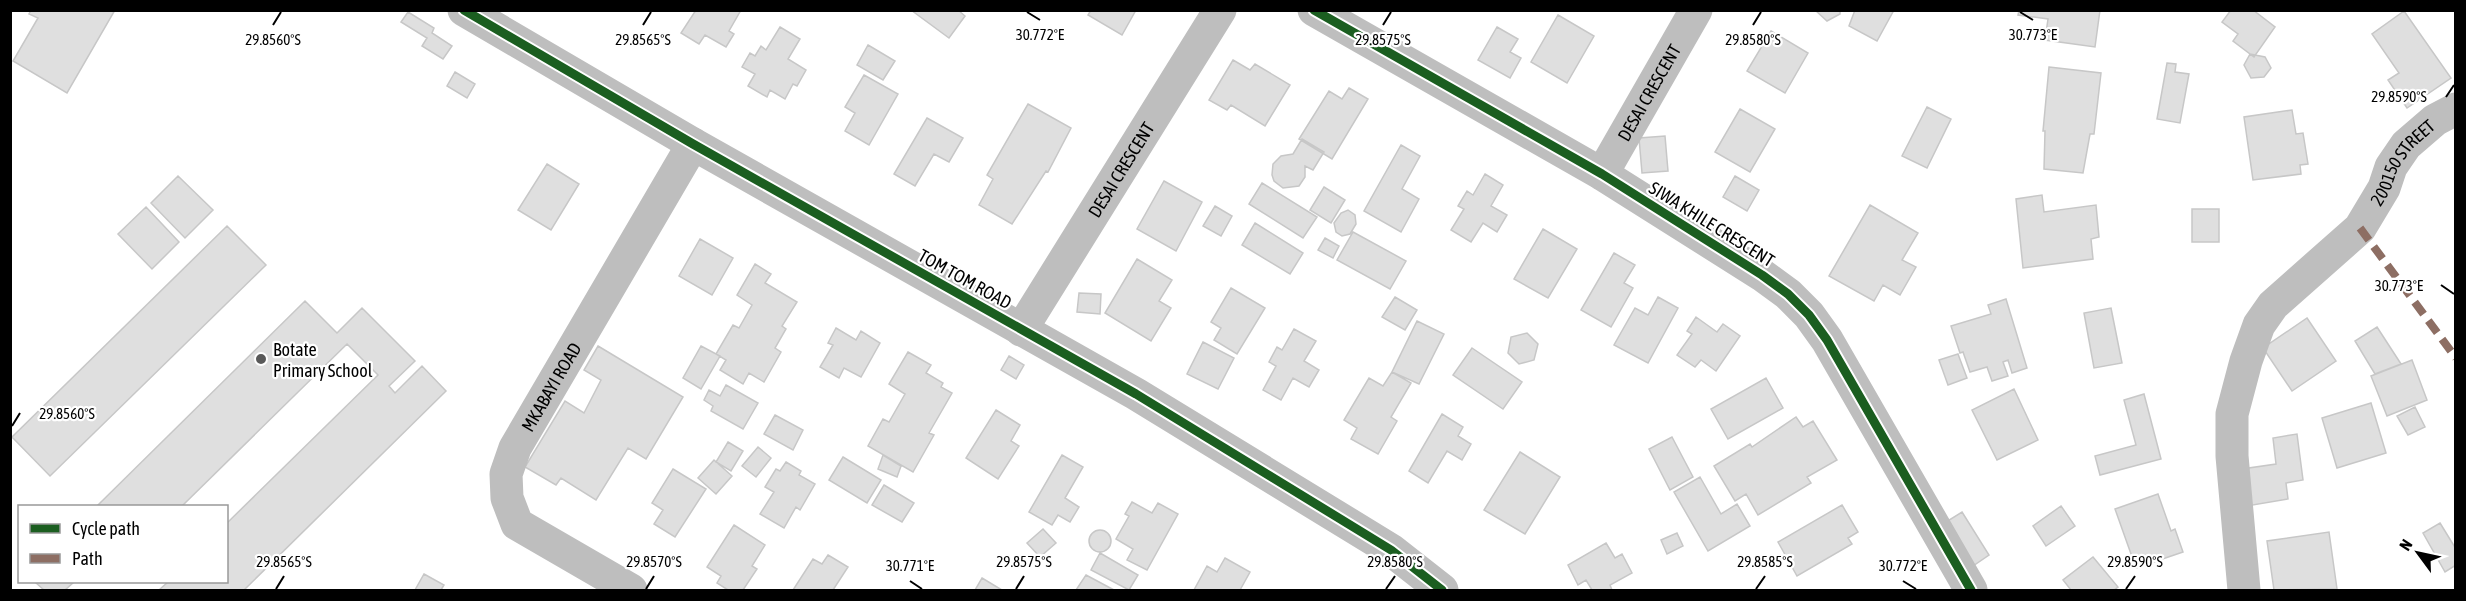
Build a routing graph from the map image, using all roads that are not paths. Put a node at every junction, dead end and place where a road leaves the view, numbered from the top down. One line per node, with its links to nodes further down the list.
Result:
1 (464, 10): 6 (street, TOM TOM ROAD)
2 (1220, 10): 8 (street, DESAI CRESCENT)
3 (1314, 10): 7 (street, SIWA KHILE CRESCENT)
4 (1696, 10): 7 (street, DESAI CRESCENT)
5 (2456, 109): 12 (street, 200150 STREET)
6 (693, 144): 8 (street, TOM TOM ROAD); 9 (street, MKABAYI ROAD)
7 (1602, 174): 11 (street, SIWA KHILE CRESCENT)
8 (1021, 330): 10 (street, TOM TOM ROAD)
9 (631, 591)
10 (1442, 591)
11 (1971, 591)
12 (2244, 591)

